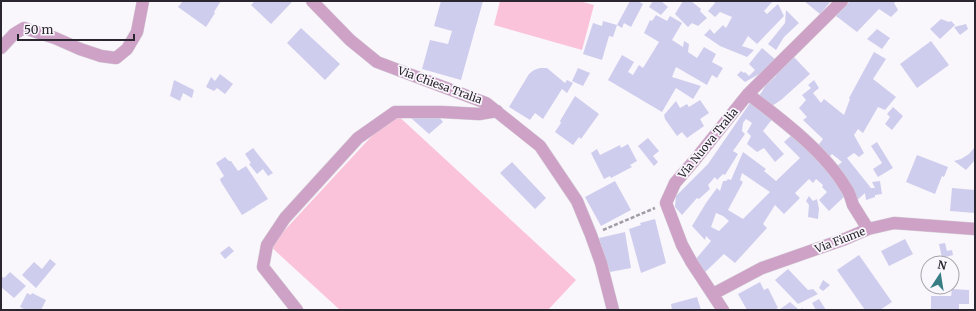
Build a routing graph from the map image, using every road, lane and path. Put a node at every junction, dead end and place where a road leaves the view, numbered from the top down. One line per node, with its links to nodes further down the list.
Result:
1 (143, 1): 4 (street)
2 (312, 1): 6 (street, Via Chiesa Tralia)
3 (842, 1): 5 (street, Via Nuova Tralia)
4 (1, 48)
5 (748, 94): 7 (street, Via Nuova Tralia); 8 (street)
6 (497, 110): 10 (street, Via Chiesa Tralia); 12 (street)
7 (666, 203): 10 (path); 11 (street)
8 (868, 229): 9 (street, Via Fiume); 11 (street, Via Fiume)
9 (975, 229)
10 (591, 235): 13 (street, Via Chiesa Tralia)
11 (713, 294): 14 (street)
12 (297, 310)
13 (614, 310)
14 (723, 310)

